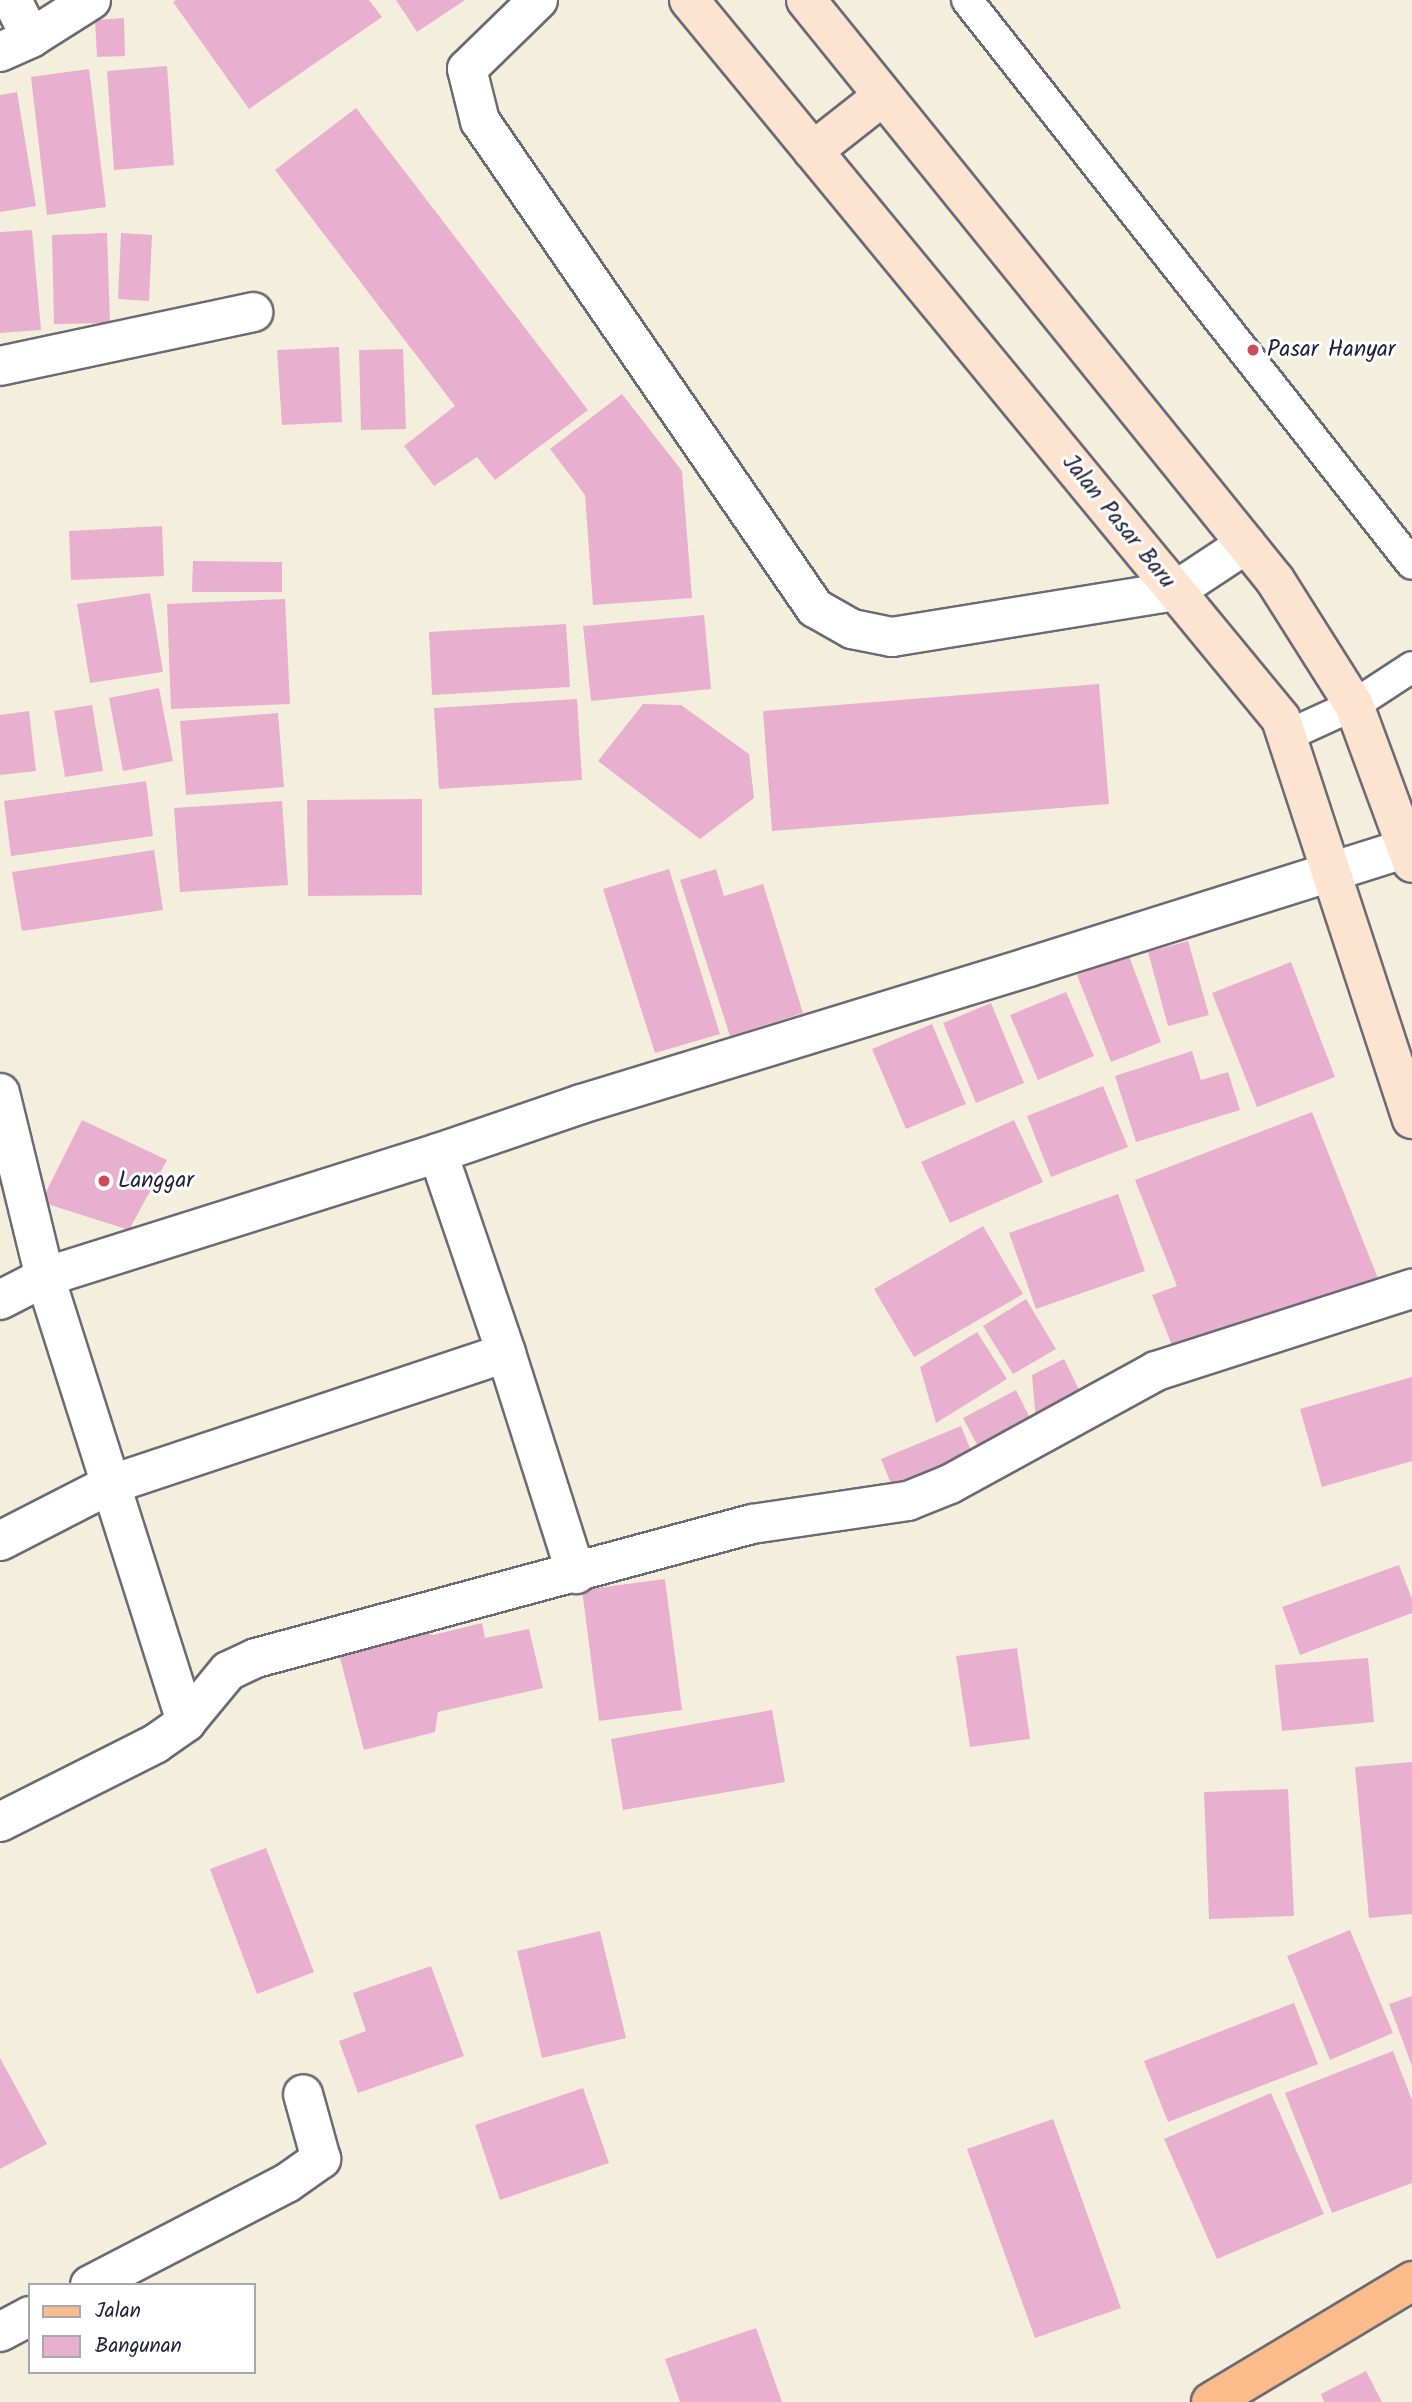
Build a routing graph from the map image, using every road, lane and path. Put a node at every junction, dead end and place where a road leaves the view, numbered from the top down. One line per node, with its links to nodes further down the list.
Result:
1 (12, 0): 7 (street)
2 (91, 0): 7 (street)
3 (538, 0): 14 (street)
4 (688, 0): 9 (street, Jalan Pasar Baru)
5 (806, 0): 8 (street)
6 (967, 0): 13 (lane)
7 (15, 45)
8 (883, 96): 9 (street); 12 (street)
9 (813, 151): 14 (street, Jalan Pasar Baru)
10 (253, 312): 11 (street)
11 (0, 366)
12 (1246, 544): 14 (street); 16 (street)
13 (1412, 564)
14 (1175, 591): 17 (street, Jalan Pasar Baru)
15 (1412, 667): 16 (lane)
16 (1354, 705): 17 (lane); 18 (street)
17 (1286, 736): 19 (street, Jalan Pasar Baru)
18 (1409, 855): 19 (street)
19 (1331, 873): 21 (street, Jalan Pasar Baru); 22 (street)
20 (0, 1093): 23 (street)
21 (1412, 1119)
22 (438, 1153): 23 (street); 26 (street)
23 (45, 1277): 25 (street); 27 (street)
24 (1412, 1289): 29 (street)
25 (0, 1300)
26 (506, 1353): 27 (street); 29 (street)
27 (109, 1485): 28 (street); 30 (street)
28 (0, 1541)
29 (576, 1574): 30 (street)
30 (186, 1722): 31 (street)
31 (0, 1822)
32 (303, 2094): 34 (street)
33 (1412, 2281): 37 (main road)
34 (94, 2283)
35 (28, 2317): 36 (street)
36 (0, 2332)
37 (1210, 2402)

